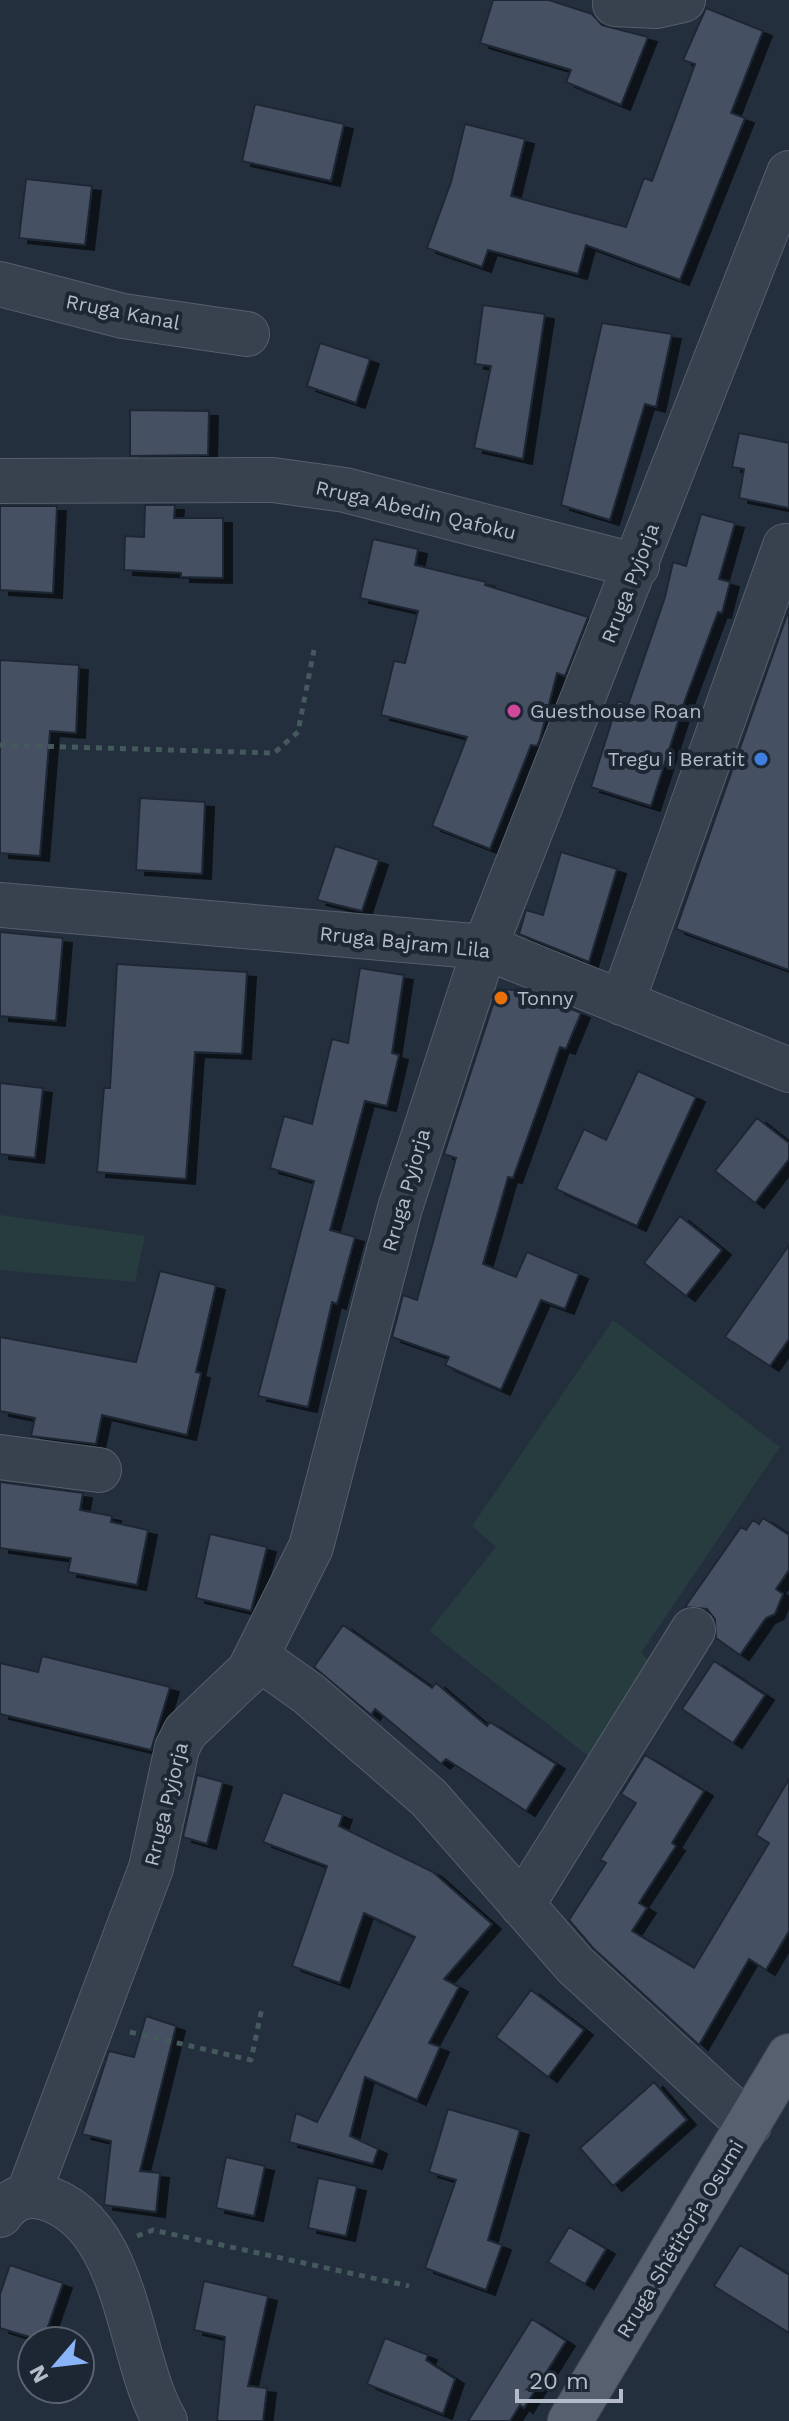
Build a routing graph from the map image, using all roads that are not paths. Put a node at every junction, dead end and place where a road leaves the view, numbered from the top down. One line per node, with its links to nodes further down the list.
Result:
1 (683, 0): 2 (street)
2 (615, 4)
3 (789, 173): 8 (street, Rruga Pyjorja)
4 (0, 284): 5 (street, Rruga Kanal)
5 (247, 334)
6 (0, 481): 8 (street, Rruga Abedin Qafoku)
7 (789, 547): 11 (street)
8 (637, 566): 10 (street, Rruga Pyjorja)
9 (0, 905): 10 (street, Rruga Bajram Lila)
10 (485, 947): 11 (street, Rruga Bajram Lila); 16 (street, Rruga Pyjorja)
11 (622, 1003): 12 (street, Rruga Bajram Lila)
12 (789, 1070)
13 (0, 1457): 14 (street)
14 (99, 1470)
15 (693, 1630): 17 (street)
16 (257, 1657): 17 (street); 20 (street, Rruga Pyjorja)
17 (522, 1905): 19 (street)
18 (789, 2056): 19 (main road, Rruga Shëtitorja Osumi)
19 (749, 2125): 22 (main road, Rruga Shëtitorja Osumi)
20 (14, 2205): 21 (street)
21 (165, 2421)
22 (570, 2421)

